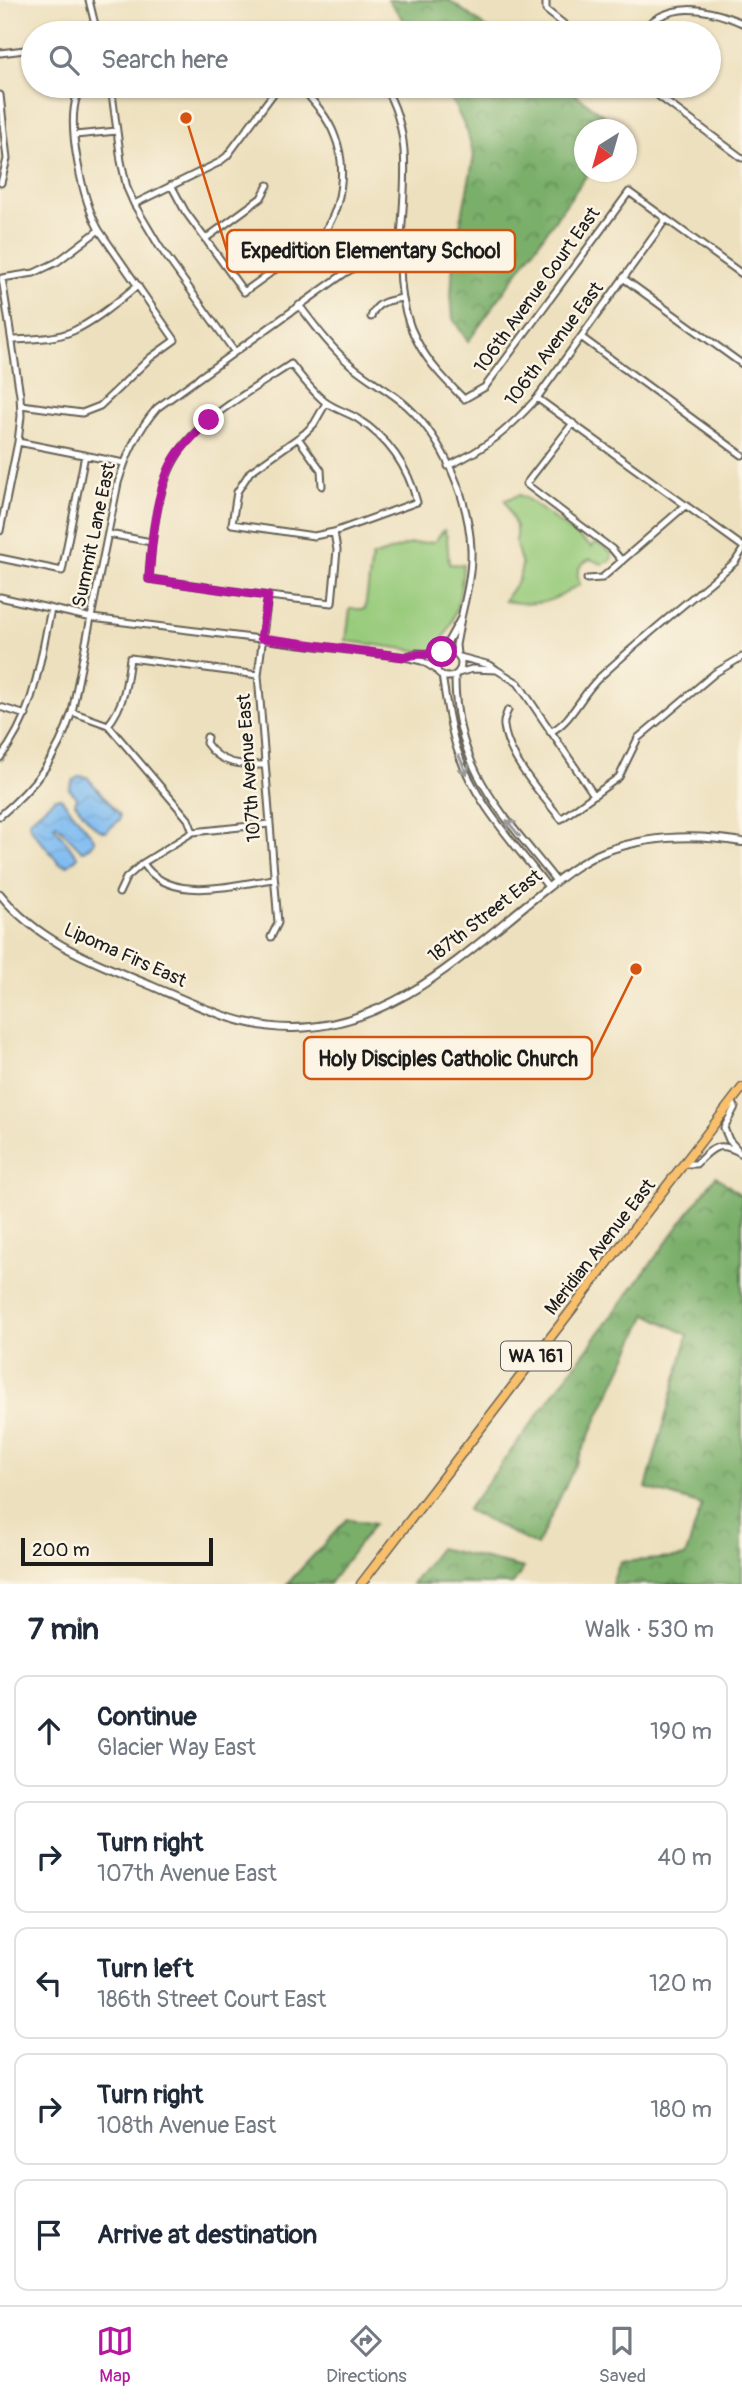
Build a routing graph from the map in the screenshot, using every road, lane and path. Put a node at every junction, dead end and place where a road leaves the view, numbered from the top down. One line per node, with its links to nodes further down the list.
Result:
1 (89, 0): 3 (street)
2 (545, 3): 4 (street)
3 (94, 21)
4 (559, 21)
5 (654, 21): 6 (street)
6 (742, 23)
7 (21, 50): 8 (street)
8 (0, 53)
9 (0, 95): 19 (street)
10 (76, 98): 17 (street)
11 (113, 98): 16 (street)
12 (270, 98): 20 (street)
13 (310, 98): 25 (street)
14 (389, 98): 26 (street)
15 (661, 98): 18 (street)
16 (117, 131): 17 (street); 22 (street)
17 (75, 135): 24 (street)
18 (742, 158)
19 (1, 183)
20 (171, 185): 22 (street); 25 (street)
21 (268, 185): 25 (street)
22 (134, 204): 35 (street)
23 (666, 219): 27 (street); 28 (street, 106th Avenue East); 30 (street, 106th Avenue Court East)
24 (99, 230): 29 (street); 34 (street)
25 (205, 239)
26 (401, 257): 30 (street); 31 (street, Summit Lane East)
27 (742, 274)
28 (623, 278): 33 (street, 106th Avenue East); 36 (street)
29 (138, 285): 34 (street); 39 (street)
30 (402, 298): 32 (street)
31 (299, 305): 35 (street, Summit Lane East); 46 (street)
32 (370, 317)
33 (581, 337): 37 (street, 106th Avenue East); 44 (street)
34 (12, 341): 39 (street)
35 (234, 351): 45 (street, Summit Lane East)
36 (742, 364)
37 (537, 398): 40 (street); 46 (street, 106th Avenue East)
38 (326, 402): 41 (street); 50 (street); 52 (street)
39 (21, 405): 42 (street)
40 (573, 423): 48 (street); 55 (street)
41 (298, 438): 47 (street); 50 (street)
42 (18, 442): 43 (street); 49 (street)
43 (85, 455): 45 (street); 54 (street)
44 (742, 455)
45 (124, 463): 51 (street, Summit Lane East)
46 (448, 466): 61 (street)
47 (322, 486)
48 (685, 505): 53 (street); 55 (street)
49 (0, 531)
50 (334, 532): 57 (street)
51 (109, 534): 52 (street); 60 (street, Summit Lane East)
52 (152, 542): 57 (street)
53 (742, 549): 76 (street)
54 (0, 558)
55 (622, 561): 56 (street)
56 (587, 579)
57 (268, 596): 62 (street, 107th Avenue East)
58 (0, 597): 59 (street)
59 (51, 609): 60 (street); 74 (street)
60 (92, 618): 62 (street); 73 (street, Summit Lane East)
61 (461, 618): 63 (street); 64 (street)
62 (261, 638): 65 (street); 70 (street, 107th Avenue East)
63 (440, 653): 64 (street); 65 (street); 68 (street)
64 (459, 655): 67 (street); 69 (street)
65 (405, 657): 68 (street)
66 (742, 657): 80 (street)
67 (497, 670): 69 (street); 76 (street)
68 (440, 673): 69 (street); 88 (street, one-way to 88)
69 (456, 674): 87 (street, one-way to 69)
70 (258, 675): 75 (street); 79 (street, 107th Avenue East)
71 (0, 707): 74 (street)
72 (508, 710): 80 (street)
73 (72, 712): 75 (street); 81 (street, Summit Lane East)
74 (26, 715): 78 (street)
75 (108, 725): 83 (street)
76 (550, 732): 80 (street)
77 (207, 737): 79 (street)
78 (0, 758)
79 (265, 765): 82 (street, 107th Avenue East)
80 (594, 795)
81 (0, 816)
82 (269, 824): 83 (street); 86 (street, 107th Avenue East)
83 (193, 832): 85 (street)
84 (742, 842): 87 (street, 187th Street East)
85 (143, 863): 86 (street); 89 (street)
86 (274, 879): 91 (street, 107th Avenue East)
87 (555, 881): 88 (street, 187th Street East)
88 (548, 887): 92 (street, 187th Street East)
89 (119, 893)
90 (0, 894): 92 (street, Lipoma Firs East)
91 (271, 937)
92 (250, 1023)
93 (742, 1088): 94 (main road, WA 161)
94 (732, 1101): 95 (street); 96 (main road, Meridian Avenue East / WA 161)
95 (740, 1153): 96 (street)
96 (684, 1164): 97 (main road, Meridian Avenue East / WA 161)
97 (360, 1584)

